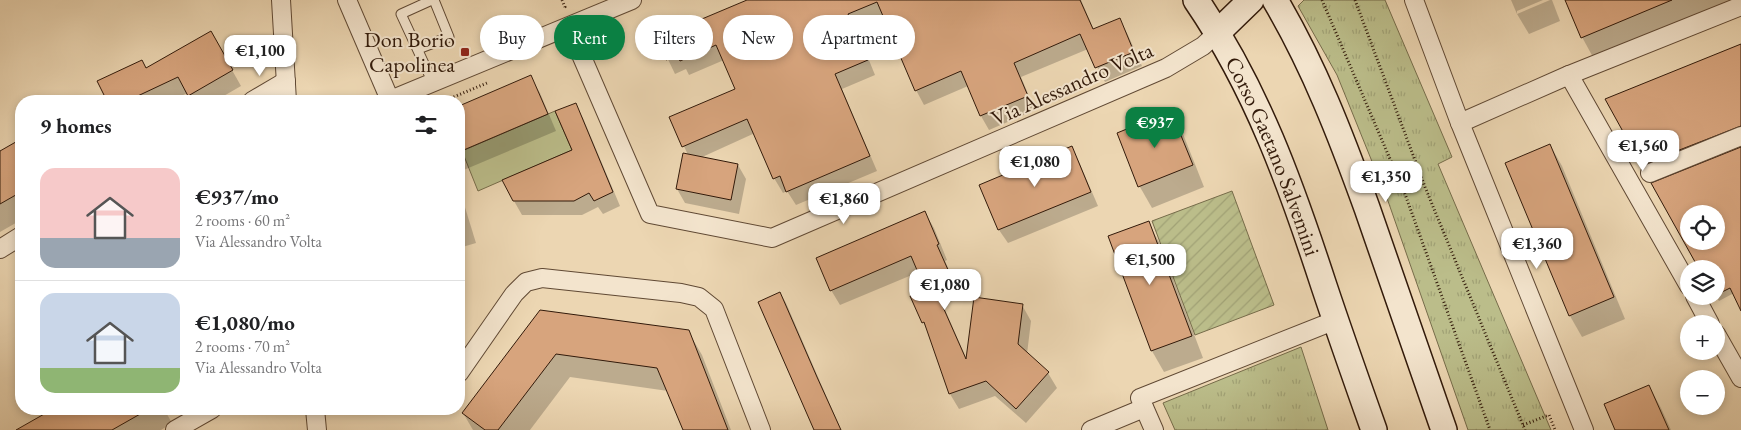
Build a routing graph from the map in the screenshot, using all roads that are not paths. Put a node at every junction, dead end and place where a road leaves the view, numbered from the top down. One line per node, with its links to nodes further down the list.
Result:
1 (281, 0): 16 (street)
2 (347, 0): 20 (street)
3 (433, 0): 13 (lane); 13 (lane)
4 (632, 0): 10 (street)
5 (1196, 0): 12 (street, Corso Gaetano Salvemini)
6 (1252, 0): 12 (street)
7 (1275, 0): 41 (street)
8 (1414, 0): 22 (street)
9 (1741, 6): 15 (street)
10 (596, 15)
11 (554, 32): 17 (street)
12 (1217, 33): 14 (street, Via Alessandro Volta); 28 (street, Corso Gaetano Salvemini)
13 (418, 49): 17 (lane)
14 (584, 60)
15 (1569, 75): 22 (street); 27 (street)
16 (286, 81): 18 (street); 19 (street)
17 (433, 83): 21 (street)
18 (262, 95)
19 (287, 95)
20 (387, 95)
21 (404, 95)
22 (1460, 122): 42 (street)
23 (1741, 136): 24 (street)
24 (1650, 173)
25 (15, 240): 26 (street)
26 (0, 249)
27 (1680, 270)
28 (1336, 320): 32 (street); 40 (street, Corso Gaetano Salvemini)
29 (1725, 350): 31 (street)
30 (465, 364): 37 (street)
31 (1741, 378)
32 (1144, 408): 38 (street); 39 (street)
33 (201, 415): 35 (street)
34 (316, 415): 36 (street)
35 (175, 430)
36 (317, 430)
37 (761, 430)
38 (1091, 430)
39 (1154, 430)
40 (1374, 430)
41 (1444, 430)
42 (1584, 430)

